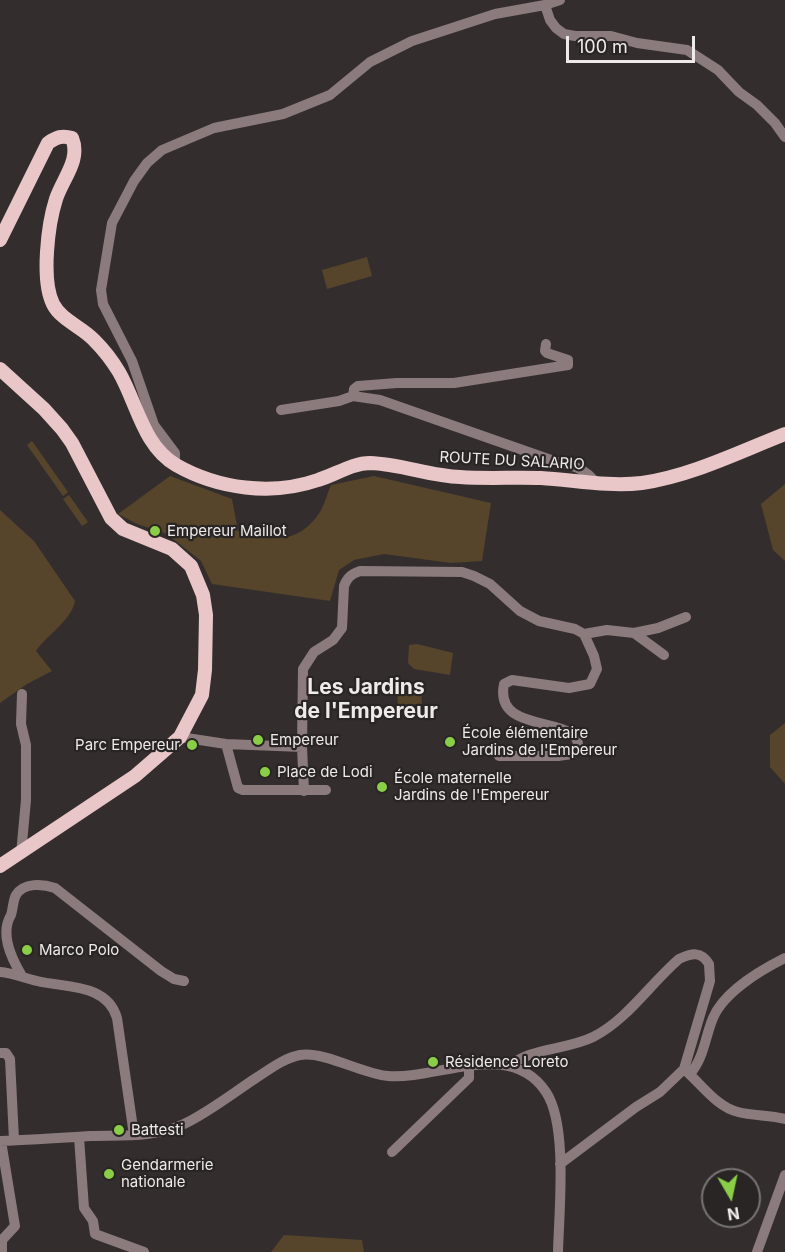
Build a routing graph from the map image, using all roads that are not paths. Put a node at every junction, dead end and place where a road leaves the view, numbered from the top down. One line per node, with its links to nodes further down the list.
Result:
1 (560, 0): 2 (street)
2 (545, 5): 3 (street); 10 (street)
3 (785, 137)
4 (0, 240): 10 (main road, ROUTE DU SALARIO)
5 (546, 344): 7 (street)
6 (0, 369): 17 (main road)
7 (353, 396): 8 (street); 11 (street)
8 (282, 410)
9 (785, 434): 11 (main road, ROUTE DU SALARIO)
10 (175, 464): 11 (main road, ROUTE DU SALARIO)
11 (596, 482)
12 (686, 617): 13 (street)
13 (634, 633): 14 (street); 15 (street)
14 (584, 634): 19 (street); 20 (street)
15 (664, 655)
16 (22, 694): 23 (street)
17 (180, 737): 18 (street); 23 (main road)
18 (226, 744): 19 (street); 22 (street)
19 (302, 747): 22 (street)
20 (499, 756)
21 (326, 790): 22 (street)
22 (304, 791)
23 (21, 854): 24 (main road)
24 (0, 866)
25 (785, 958): 32 (street)
26 (0, 972): 27 (street)
27 (22, 976): 28 (street); 34 (street)
28 (184, 981)
29 (0, 1053): 36 (street)
30 (469, 1066): 31 (street); 34 (street); 38 (street)
31 (510, 1066): 32 (street); 39 (street)
32 (687, 1072): 33 (street); 39 (street)
33 (785, 1119)
34 (134, 1135): 35 (street)
35 (79, 1137): 36 (street); 41 (street)
36 (14, 1140): 37 (street)
37 (1, 1141): 42 (street)
38 (392, 1152)
39 (560, 1164): 44 (street)
40 (785, 1175): 45 (street)
41 (122, 1249): 43 (street)
42 (2, 1252)
43 (144, 1252)
44 (558, 1252)
45 (757, 1252)

